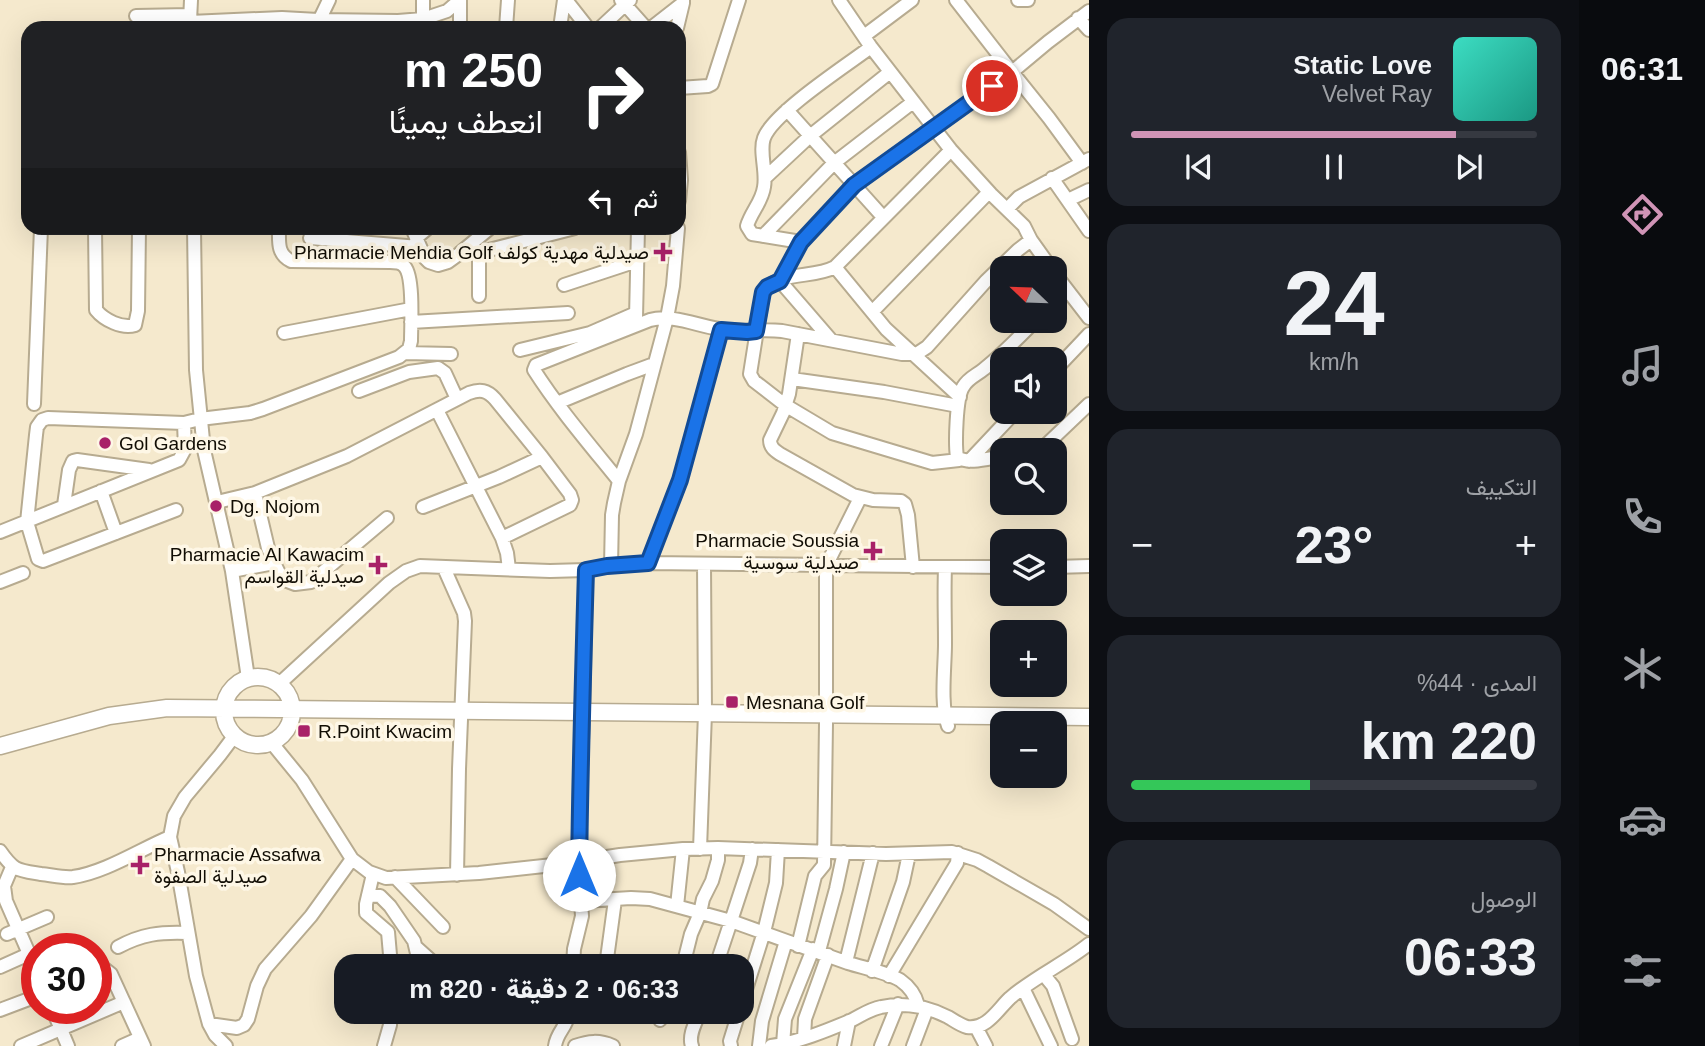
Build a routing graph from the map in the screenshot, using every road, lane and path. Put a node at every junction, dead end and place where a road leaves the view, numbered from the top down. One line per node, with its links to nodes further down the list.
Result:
1 (191, 0): 18 (street)
2 (328, 0): 21 (street)
3 (423, 0): 16 (street)
4 (508, 0): 24 (street)
5 (565, 0): 25 (street); 26 (street)
6 (738, 0): 35 (street)
7 (839, 0): 32 (street)
8 (912, 0): 32 (street)
9 (956, 0): 34 (street)
10 (1018, 0): 11 (street)
11 (1028, 0)
12 (626, 2): 27 (street); 28 (street)
13 (683, 2): 29 (street); 30 (street)
14 (1084, 14): 31 (street); 34 (street)
15 (136, 16): 17 (street)
16 (423, 19): 22 (street); 23 (street)
17 (181, 21)
18 (190, 21)
19 (213, 21): 20 (street)
20 (300, 21)
21 (318, 21)
22 (413, 21)
23 (460, 21)
24 (506, 21)
25 (561, 21)
26 (582, 21)
27 (607, 21)
28 (642, 21)
29 (657, 21)
30 (679, 21)
31 (1089, 30)
32 (868, 42): 33 (street); 37 (street)
33 (890, 72): 36 (street); 39 (street)
34 (1012, 72): 38 (street); 41 (street)
35 (686, 88)
36 (913, 102): 38 (street); 42 (street)
37 (787, 110): 39 (street); 43 (street)
38 (934, 128): 40 (street); 45 (street)
39 (810, 136): 42 (street); 43 (street)
40 (951, 150): 47 (street); 50 (street)
41 (1085, 161): 44 (street)
42 (834, 163): 45 (street); 61 (street)
43 (766, 177): 61 (street)
44 (1052, 178): 48 (street); 49 (street)
45 (854, 185): 50 (street); 65 (street)
46 (1089, 190): 48 (street)
47 (989, 191): 49 (street); 75 (street)
48 (1068, 200): 51 (street)
49 (1007, 209): 64 (street)
50 (883, 218): 70 (street)
51 (1089, 231)
52 (41, 235): 99 (street)
53 (95, 235): 54 (street)
54 (139, 235)
55 (194, 235): 103 (street)
56 (279, 235): 77 (street)
57 (482, 235): 67 (street)
58 (547, 235): 66 (street)
59 (638, 235): 69 (street)
60 (677, 235): 78 (street)
61 (763, 236): 65 (street)
62 (310, 238): 63 (street)
63 (416, 238): 67 (street)
64 (1031, 240): 68 (street); 91 (street)
65 (801, 242): 71 (street)
66 (479, 252): 67 (street); 74 (street)
67 (459, 254)
68 (1042, 256)
69 (637, 261): 72 (street); 80 (street)
70 (835, 267): 71 (street); 75 (street)
71 (780, 281): 82 (street); 87 (street)
72 (564, 285)
73 (1068, 291): 79 (street)
74 (479, 296)
75 (872, 312): 91 (street)
76 (568, 313): 77 (street)
77 (411, 316): 83 (street); 89 (street)
78 (667, 318): 80 (street); 81 (street); 93 (street)
79 (1089, 318)
80 (636, 319): 88 (street); 98 (street)
81 (721, 330): 82 (street); 126 (street)
82 (756, 331): 85 (street); 101 (street)
83 (284, 333)
84 (1023, 333): 97 (street)
85 (798, 334): 87 (street); 94 (street)
86 (1089, 334): 92 (street)
87 (831, 340): 91 (street)
88 (520, 350)
89 (405, 353): 90 (street); 103 (street)
90 (451, 354)
91 (912, 354): 97 (street)
92 (1067, 357)
93 (654, 364): 98 (street); 111 (street)
94 (792, 379): 97 (street); 101 (street)
95 (359, 391): 96 (street)
96 (457, 399): 102 (street); 107 (street)
97 (959, 401): 109 (street)
98 (557, 402): 111 (street)
99 (34, 404)
100 (1089, 404): 106 (street)
101 (786, 405): 109 (street); 115 (street)
102 (437, 410): 112 (street); 114 (street)
103 (200, 419): 104 (street); 116 (street)
104 (184, 423): 110 (street); 121 (street)
105 (1002, 424): 109 (street)
106 (1053, 438)
107 (542, 457): 112 (street); 124 (street)
108 (990, 457): 109 (street)
109 (964, 460)
110 (149, 470): 113 (street); 117 (street)
111 (619, 481): 128 (street)
112 (475, 486): 118 (street); 124 (street)
113 (101, 491): 117 (street); 123 (street)
114 (255, 493): 116 (street); 125 (street)
115 (860, 498): 129 (street); 131 (street)
116 (217, 502): 138 (street)
117 (64, 505): 121 (street)
118 (424, 507)
119 (176, 510): 123 (street)
120 (387, 518): 125 (street)
121 (27, 522): 122 (street); 123 (street)
122 (0, 532)
123 (116, 533)
124 (502, 538): 136 (street)
125 (274, 563): 138 (street)
126 (648, 563): 127 (street); 128 (street)
127 (704, 564): 129 (street); 148 (street)
128 (611, 566): 137 (street)
129 (826, 566): 131 (street); 149 (street)
130 (1089, 566): 133 (street)
131 (913, 567): 135 (street)
132 (990, 567): 135 (street)
133 (1067, 567)
134 (444, 568): 136 (street); 142 (street); 145 (street)
135 (945, 568): 150 (street)
136 (509, 569): 137 (street)
137 (586, 570): 146 (street)
138 (232, 572): 141 (street)
139 (23, 573): 140 (street)
140 (0, 582)
141 (248, 678): 142 (main road); 143 (main road)
142 (279, 684): 144 (main road)
143 (225, 714): 144 (main road); 154 (main road); 156 (main road); 157 (main road)
144 (291, 715): 145 (main road); 155 (main road)
145 (462, 716): 146 (main road); 174 (street)
146 (583, 716): 148 (main road); 171 (street)
147 (1089, 717): 150 (main road)
148 (705, 718): 149 (main road); 161 (street)
149 (826, 719): 150 (main road); 165 (street)
150 (947, 721): 151 (main road)
151 (990, 725)
152 (1067, 727): 153 (main road)
153 (1089, 727)
154 (235, 735): 155 (main road); 158 (street)
155 (271, 742): 170 (street)
156 (0, 746)
157 (0, 755)
158 (170, 837): 172 (street); 187 (street)
159 (718, 848): 161 (street); 162 (street); 180 (street)
160 (683, 849): 161 (street); 171 (street); 179 (street)
161 (699, 849)
162 (752, 849): 163 (street); 182 (street)
163 (778, 850): 165 (street); 186 (street)
164 (0, 851): 172 (street)
165 (823, 851): 166 (street); 189 (street)
166 (844, 852): 167 (street); 193 (street)
167 (873, 853): 169 (street); 202 (street)
168 (958, 853): 169 (street); 184 (street); 208 (street)
169 (909, 854): 205 (street)
170 (352, 859): 173 (street); 217 (street)
171 (579, 862): 174 (street); 178 (street)
172 (12, 867): 185 (street)
173 (373, 874): 175 (street); 176 (street)
174 (457, 875): 175 (street)
175 (395, 877): 183 (street)
176 (368, 895): 192 (street); 194 (street)
177 (615, 900): 178 (street); 179 (street); 198 (street)
178 (582, 901): 197 (street)
179 (677, 905): 180 (street)
180 (701, 913): 182 (street); 199 (street)
181 (47, 917): 185 (street)
182 (731, 921): 186 (street); 200 (street)
183 (443, 927)
184 (1089, 929)
185 (12, 931): 188 (street)
186 (764, 932): 189 (street); 203 (street)
187 (187, 933): 191 (street); 217 (street)
188 (21, 943)
189 (792, 943): 193 (street); 238 (street)
190 (1089, 944): 206 (street)
191 (118, 947)
192 (417, 948): 195 (street); 196 (street)
193 (820, 952): 202 (street); 224 (street); 227 (street)
194 (390, 954)
195 (418, 954)
196 (424, 954)
197 (574, 954)
198 (608, 954)
199 (685, 954)
200 (720, 954)
201 (21, 958): 204 (street)
202 (846, 962): 205 (street)
203 (754, 964)
204 (0, 967)
205 (872, 971): 208 (street)
206 (1044, 975): 209 (street); 225 (street)
207 (112, 976): 211 (street)
208 (889, 976): 213 (street)
209 (1023, 988): 222 (street); 243 (street)
210 (21, 1002): 214 (street)
211 (124, 1002): 223 (street); 226 (street)
212 (898, 1004): 213 (street); 215 (street); 240 (street)
213 (923, 1007): 222 (street); 241 (street)
214 (0, 1010)
215 (849, 1021): 224 (street); 239 (street)
216 (58, 1024): 223 (street)
217 (209, 1024): 231 (street)
218 (390, 1024): 232 (street)
219 (566, 1024): 233 (street)
220 (695, 1024): 236 (street)
221 (735, 1024): 237 (street)
222 (976, 1027): 242 (street)
223 (60, 1028): 228 (street); 229 (street)
224 (804, 1038): 227 (street)
225 (1072, 1039)
226 (142, 1042): 230 (street)
227 (777, 1045)
228 (21, 1046)
229 (68, 1046)
230 (122, 1046)
231 (226, 1046)
232 (384, 1046)
233 (555, 1046)
234 (575, 1046): 235 (street)
235 (613, 1046)
236 (692, 1046)
237 (731, 1046)
238 (759, 1046)
239 (844, 1046)
240 (881, 1046)
241 (912, 1046)
242 (986, 1046)
243 (1051, 1046)

